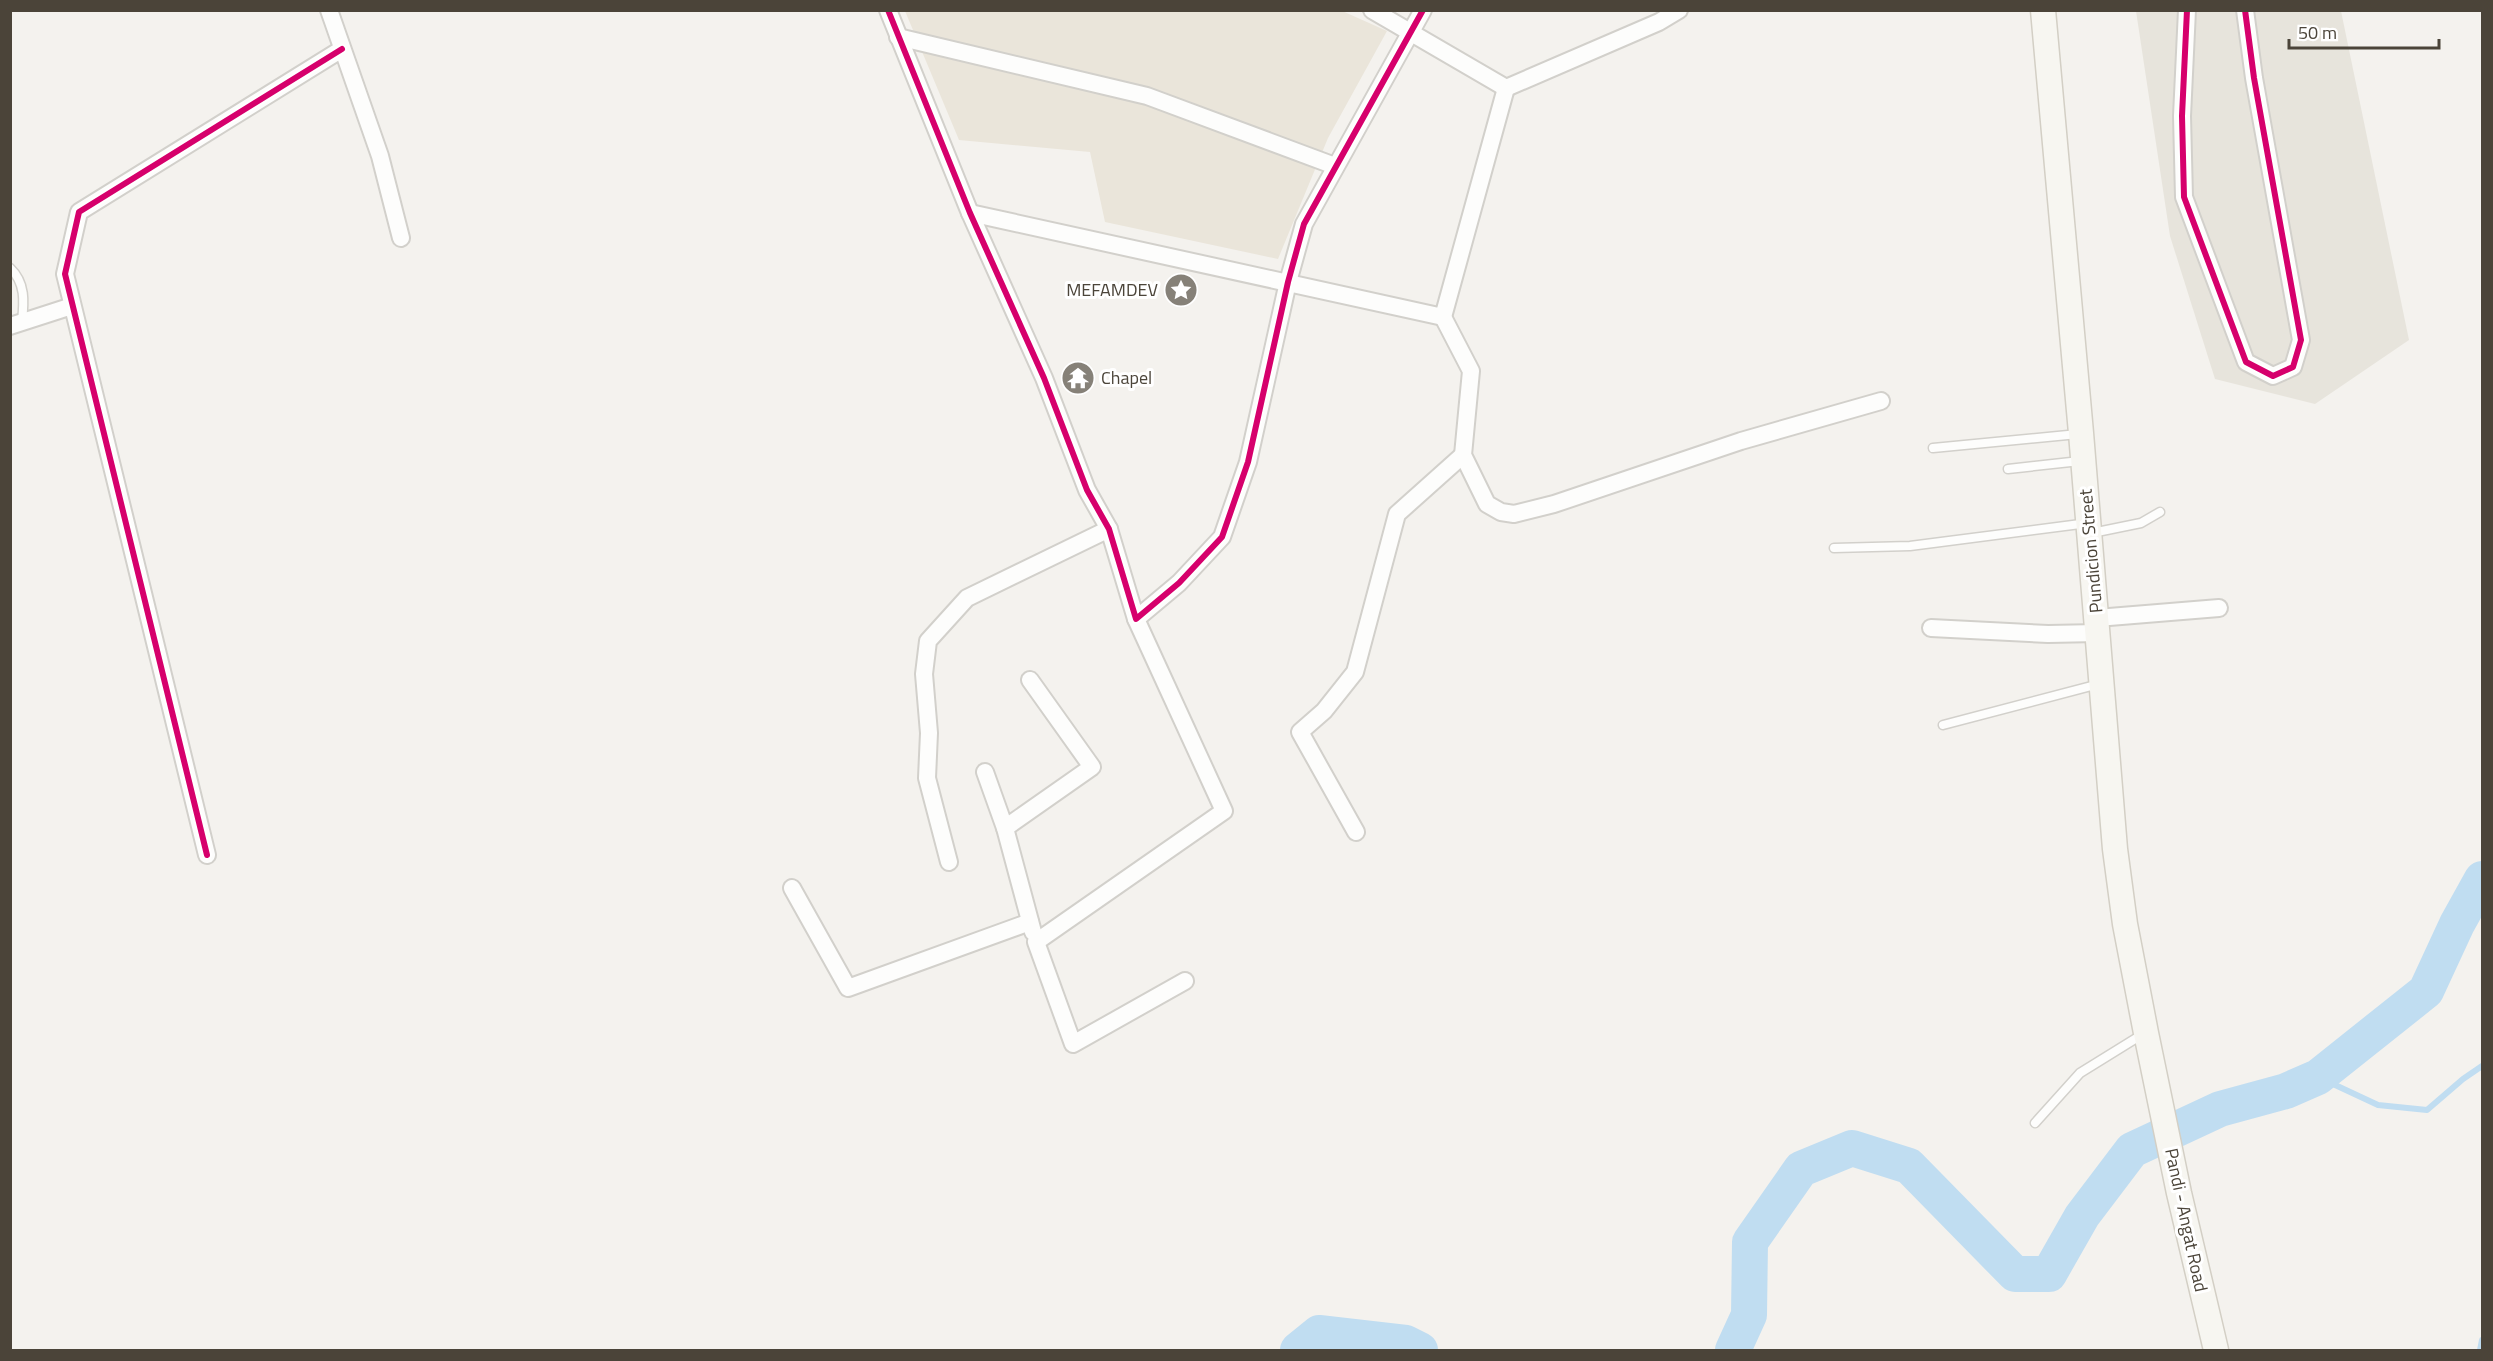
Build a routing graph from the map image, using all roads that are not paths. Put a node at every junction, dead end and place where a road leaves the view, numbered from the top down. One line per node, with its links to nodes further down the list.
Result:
1 (329, 10): 11 (street)
2 (888, 10): 10 (street)
3 (1371, 10): 9 (street)
4 (1423, 10): 9 (street)
5 (1679, 10): 12 (street)
6 (2043, 10): 22 (main road, Pundicion Street)
7 (2187, 10): 8 (street)
8 (2245, 10)
9 (1412, 32): 12 (street); 13 (street)
10 (898, 38): 13 (street); 14 (street)
11 (342, 49): 15 (street); 18 (street)
12 (1506, 88): 19 (street)
13 (1335, 166): 17 (street)
14 (970, 213): 17 (street); 28 (street)
15 (401, 238)
16 (10, 268): 20 (lane)
17 (1288, 282): 19 (street); 32 (street)
18 (72, 306): 20 (street); 41 (street)
19 (1443, 317): 24 (street)
20 (16, 324)
21 (1881, 401): 24 (street)
22 (2081, 433): 23 (lane); 25 (main road, Pundicion Street)
23 (1933, 448)
24 (1463, 455): 40 (street)
25 (2083, 461): 26 (lane); 29 (main road, Pundicion Street)
26 (2008, 469)
27 (2160, 512): 29 (lane)
28 (1108, 528): 32 (street); 42 (street)
29 (2089, 528): 30 (lane); 33 (main road, Pundicion Street)
30 (1834, 548)
31 (2219, 608): 33 (street)
32 (1136, 619): 45 (street)
33 (2098, 625): 34 (street); 36 (main road, Pundicion Street)
34 (1932, 628)
35 (1030, 680): 39 (street)
36 (2102, 683): 37 (lane); 47 (main road, Pundicion Street)
37 (1943, 725)
38 (984, 772): 39 (street)
39 (1005, 828): 44 (street)
40 (1356, 832)
41 (207, 855)
42 (949, 862)
43 (792, 888): 44 (street)
44 (1030, 922): 45 (street)
45 (1035, 942): 46 (street)
46 (1185, 981)
47 (2146, 1033): 48 (main road, Pundicion Street); 49 (lane)
48 (2158, 1089): 50 (main road, Pandi - Angat Road)
49 (2035, 1123)
50 (2216, 1350)

